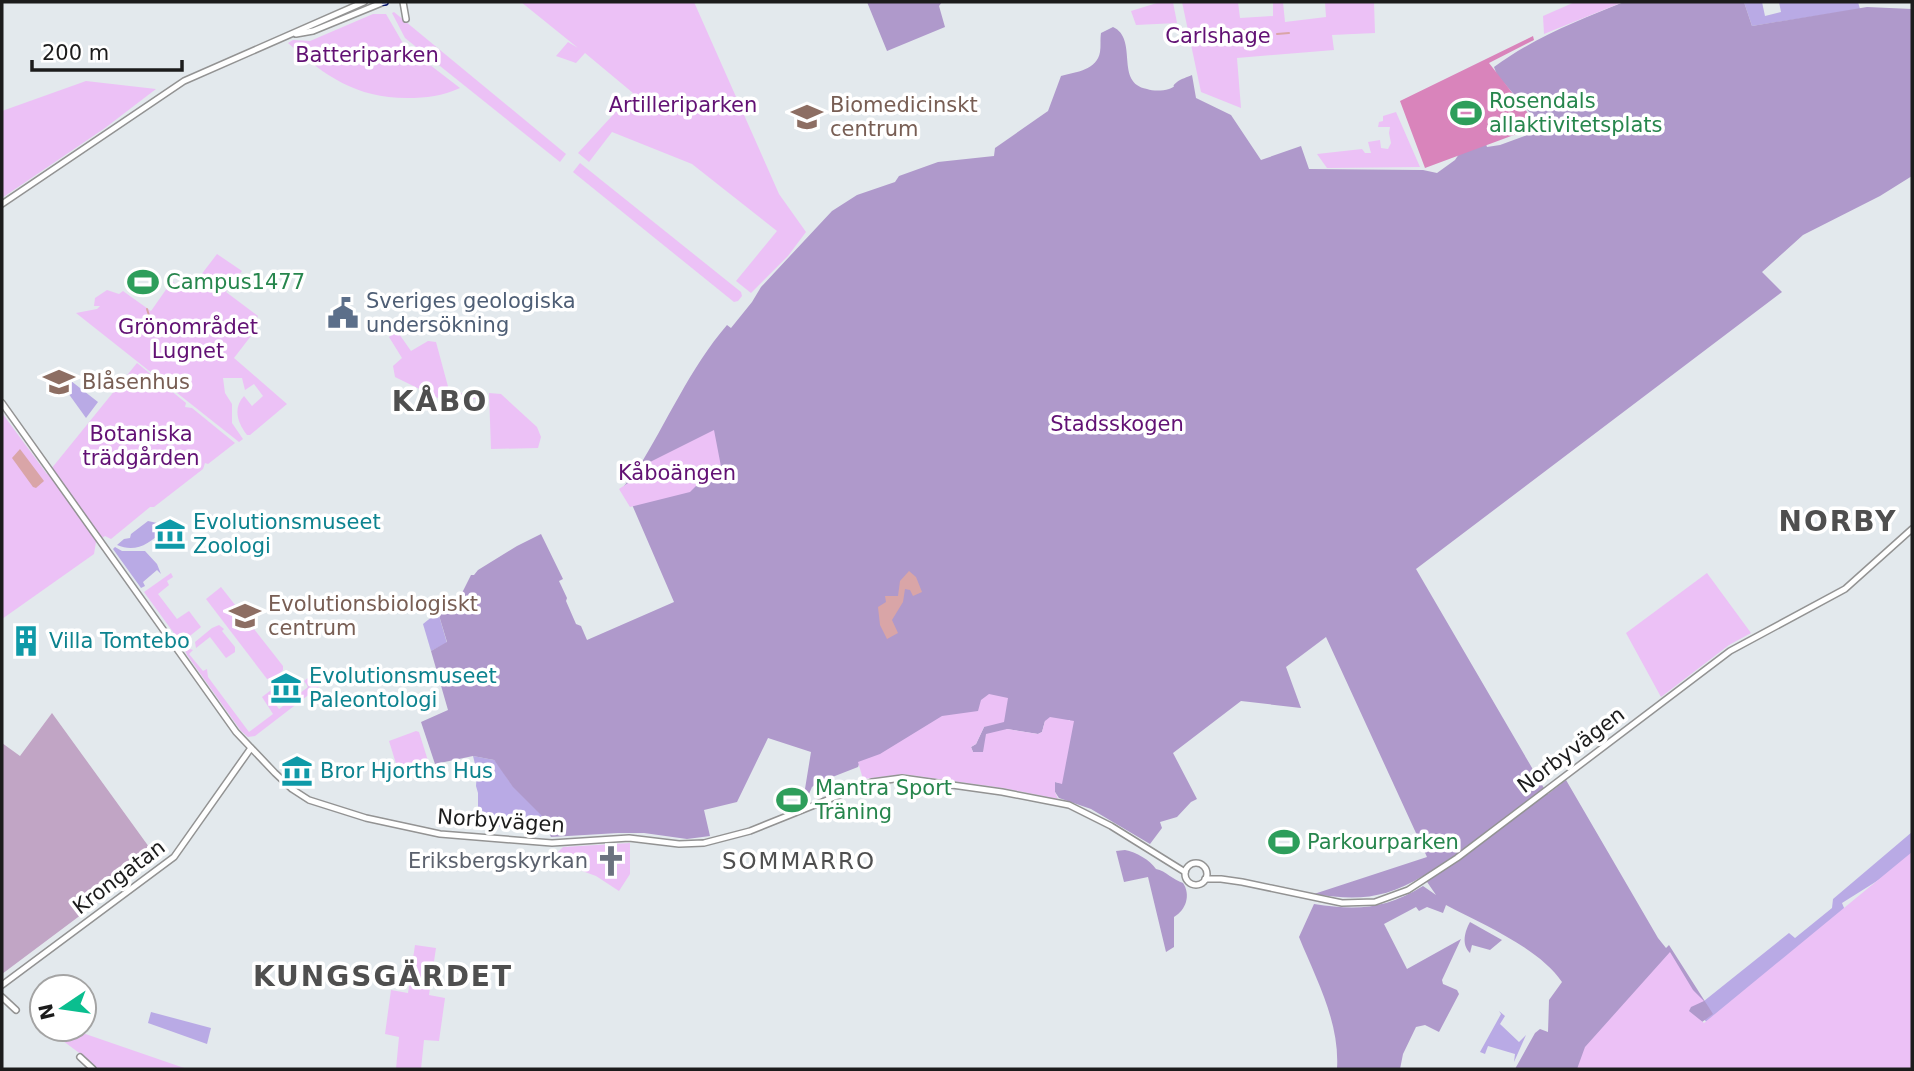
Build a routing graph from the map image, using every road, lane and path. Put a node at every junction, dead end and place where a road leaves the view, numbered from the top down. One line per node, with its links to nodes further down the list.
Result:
1 (364, 2): 5 (street)
2 (384, 2): 5 (street)
3 (403, 2): 4 (street)
4 (406, 19)
5 (286, 36): 6 (street)
6 (2, 204)
7 (2, 403): 9 (street, Norbyvägen)
8 (1912, 529): 11 (street, Norbyvägen)
9 (251, 748): 10 (street, Norbyvägen); 12 (street, Krongatan)
10 (1186, 869): 11 (street); 11 (street)
11 (1206, 876)
12 (11, 978): 13 (street, Krongatan); 14 (street, Krongatan)
13 (2, 985)
14 (2, 995): 15 (street)
15 (2, 1006)
16 (80, 1057): 17 (street)
17 (93, 1069)

